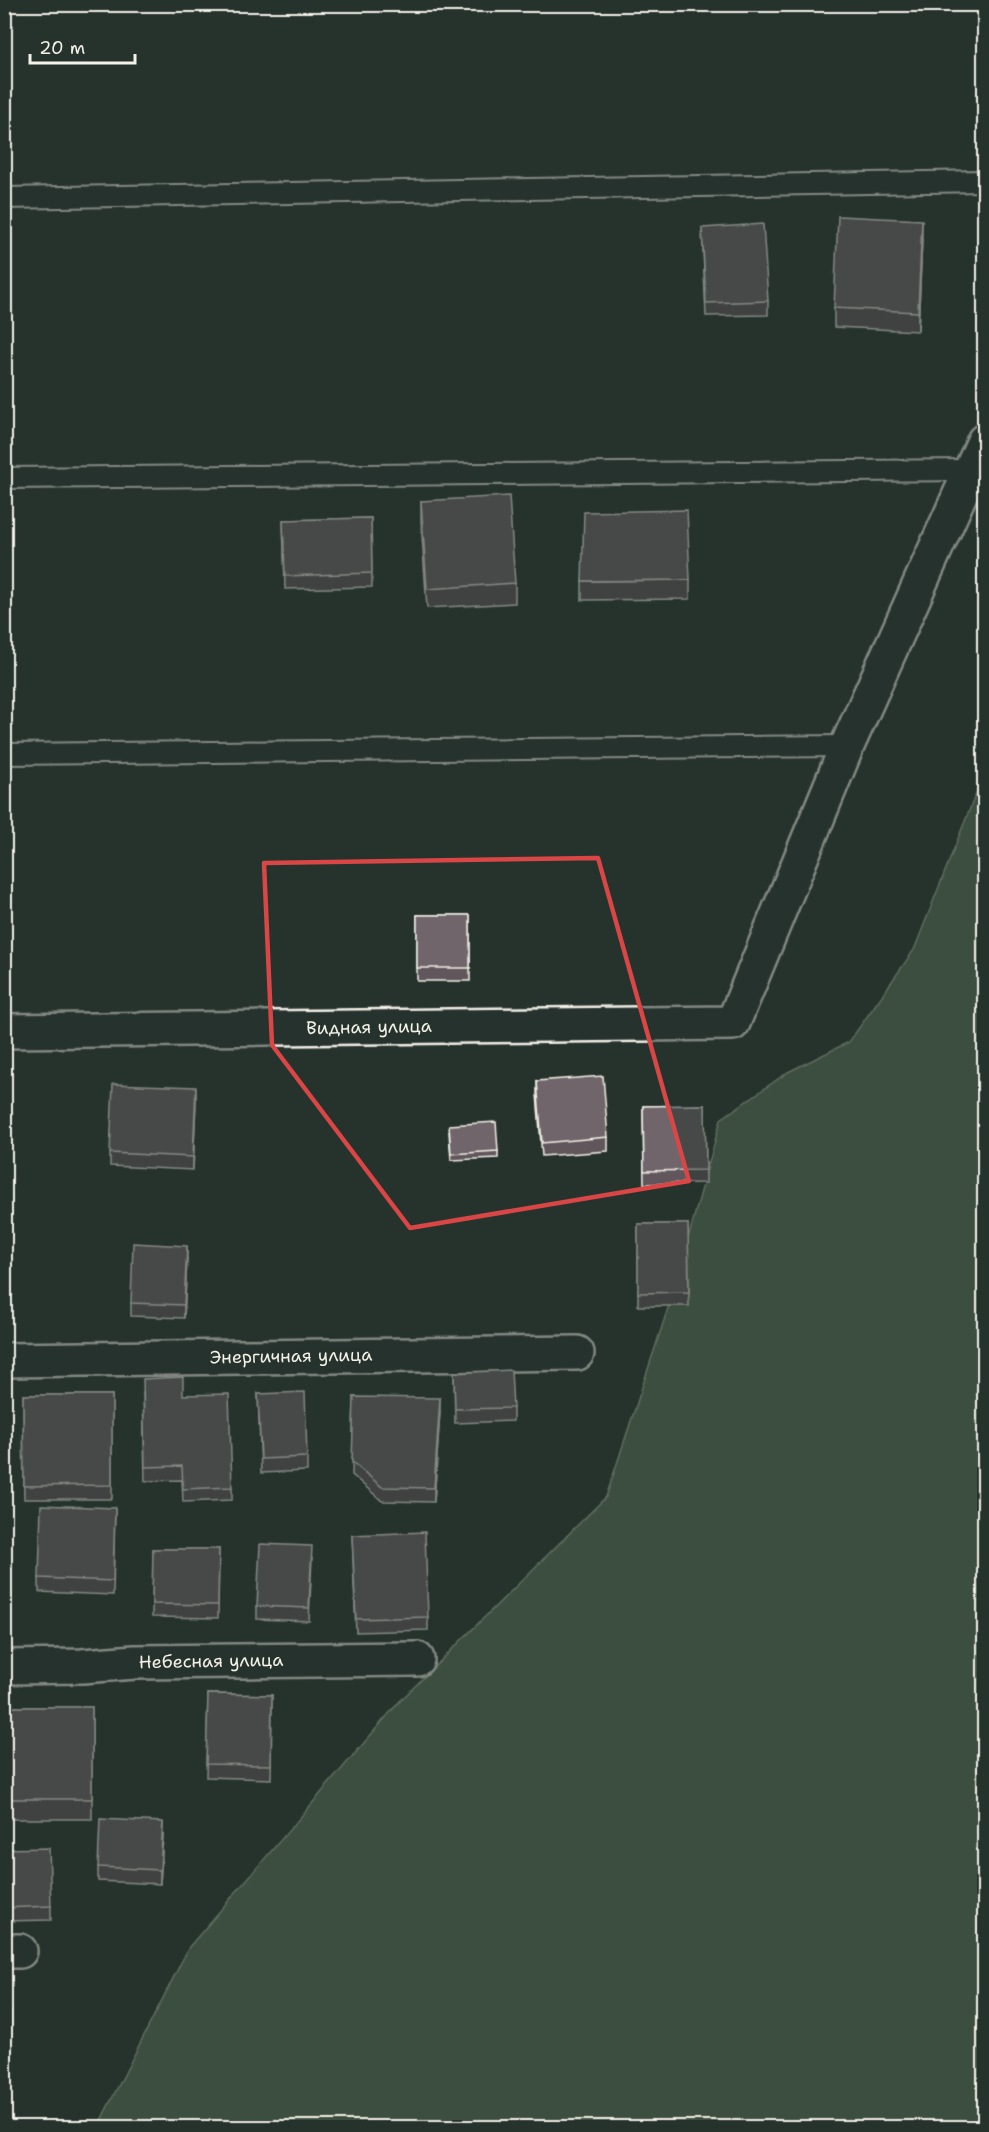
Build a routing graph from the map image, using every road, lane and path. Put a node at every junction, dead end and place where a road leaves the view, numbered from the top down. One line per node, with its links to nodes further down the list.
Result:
1 (984, 181): 2 (lane)
2 (4, 198)
3 (978, 456): 4 (lane); 5 (street)
4 (4, 478)
5 (847, 746): 6 (lane); 7 (street, Видная улица)
6 (4, 754)
7 (4, 1031)
8 (577, 1353): 9 (street, Энергичная улица)
9 (4, 1360)
10 (417, 1659): 11 (street, Небесная улица)
11 (4, 1667)

